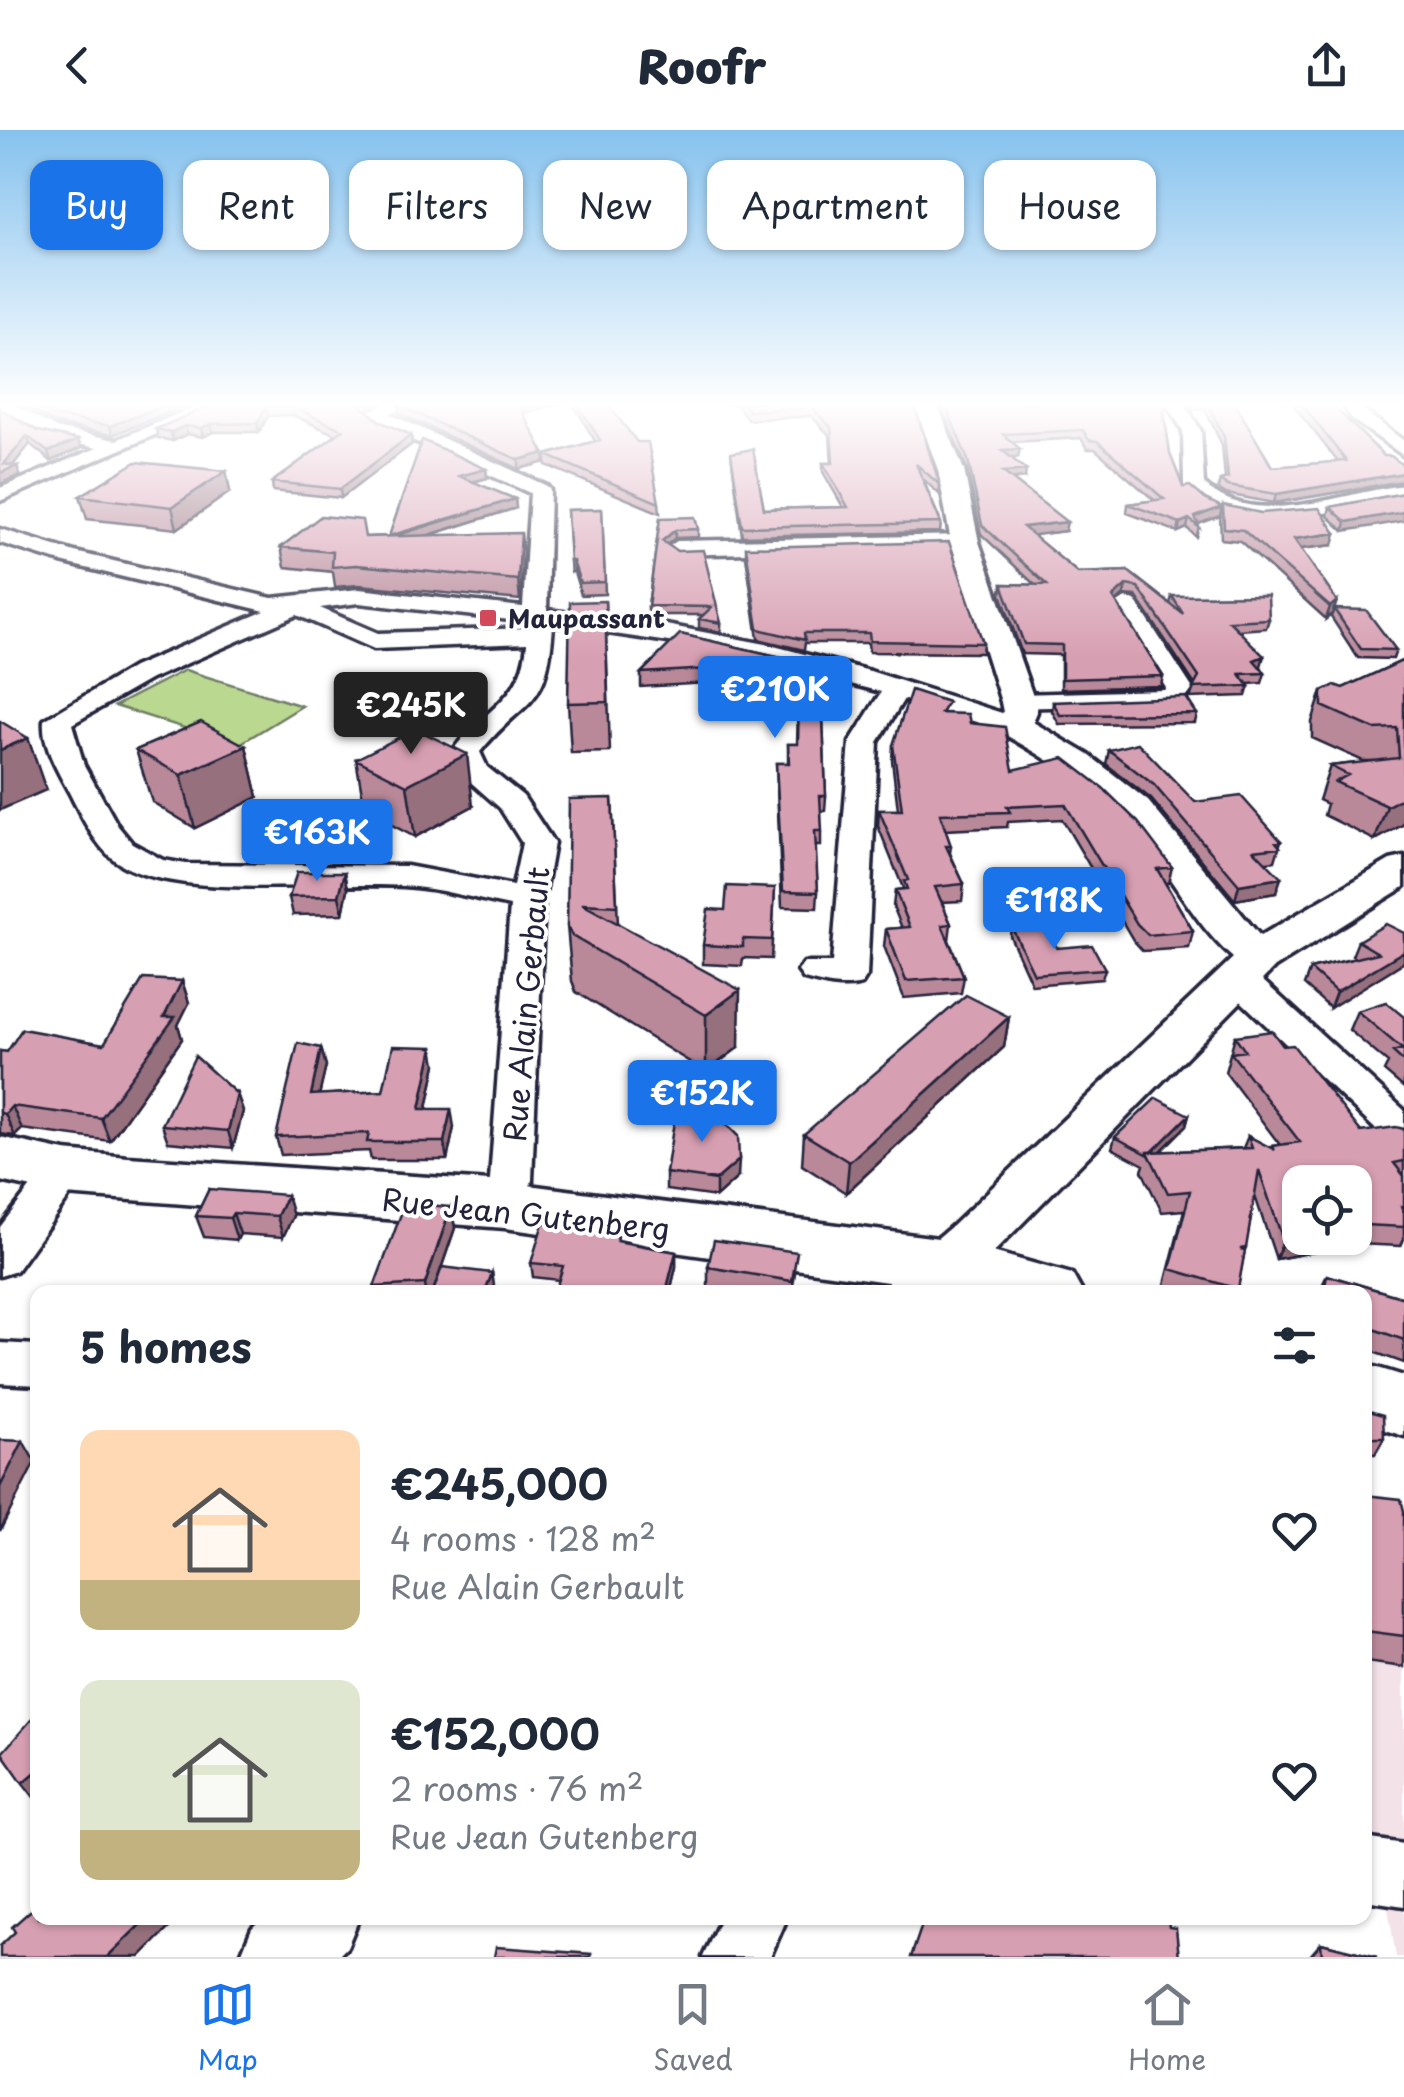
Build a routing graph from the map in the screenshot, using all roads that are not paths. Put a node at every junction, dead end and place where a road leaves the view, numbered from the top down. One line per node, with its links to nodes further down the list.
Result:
1 (534, 487): 10 (street)
2 (954, 487): 6 (street)
3 (1195, 487): 4 (street)
4 (1404, 491)
5 (0, 536): 9 (street)
6 (964, 542): 7 (street); 12 (street)
7 (678, 548)
8 (1126, 605): 12 (street)
9 (299, 606): 10 (street); 10 (street); 14 (street)
10 (539, 626): 11 (street); 14 (street, Rue Alain Gerbault)
11 (898, 689): 12 (street); 16 (street)
12 (1016, 714): 15 (street)
13 (1404, 870): 15 (street)
14 (527, 899): 20 (street, Rue Alain Gerbault)
15 (1248, 968): 17 (street); 22 (street)
16 (816, 971)
17 (1404, 1133)
18 (0, 1159): 19 (main road, Rue Jean Gutenberg)
19 (65, 1172): 20 (main road, Rue Jean Gutenberg); 21 (street)
20 (505, 1205): 22 (main road, Rue Jean Gutenberg)
21 (0, 1259)
22 (929, 1278): 23 (main road, Rue Jean Gutenberg)
23 (989, 1285)
24 (0, 1363): 25 (street)
25 (30, 1365)
26 (1372, 1396): 27 (main road)
27 (1404, 1406)
28 (1372, 1870): 29 (street)
29 (1404, 1874)
30 (311, 1925): 32 (street)
31 (752, 1925): 33 (street)
32 (281, 1957)
33 (736, 1957)

